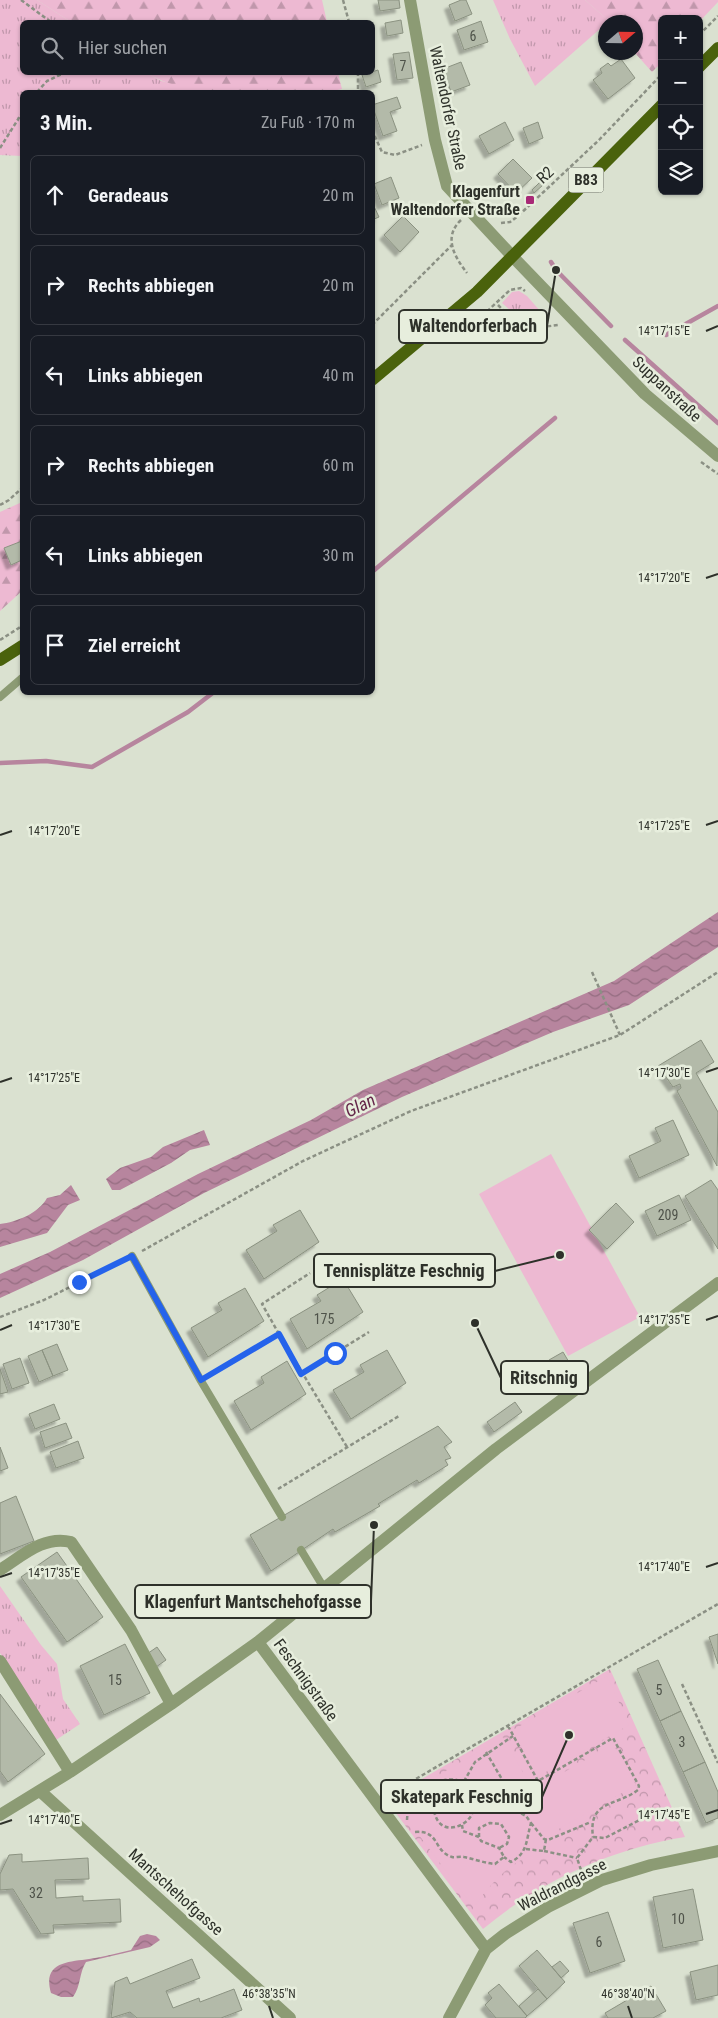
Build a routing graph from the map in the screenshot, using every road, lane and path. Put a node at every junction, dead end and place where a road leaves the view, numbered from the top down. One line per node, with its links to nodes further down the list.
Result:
1 (21, 0): 5 (path)
2 (343, 0): 6 (path)
3 (410, 0): 18 (street, Waltendorfer Straße)
4 (718, 16): 7 (path)
5 (48, 20)
6 (348, 20)
7 (703, 31)
8 (718, 48): 9 (main road)
9 (703, 63)
10 (59, 75): 13 (path)
11 (358, 75): 14 (path)
12 (658, 78): 21 (path, R2)
13 (39, 90)
14 (358, 90)
15 (658, 109): 23 (main road, B83)
16 (20, 116): 19 (path)
17 (375, 137): 18 (path)
18 (435, 140): 20 (street, Waltendorfer Straße)
19 (0, 148)
20 (470, 211): 22 (path); 23 (street, Waltendorfer Straße)
21 (495, 219)
22 (452, 245): 24 (path); 29 (path)
23 (513, 257): 32 (main road, B83); 33 (street, Suppanstraße)
24 (467, 273)
25 (528, 293): 27 (path)
26 (498, 305): 27 (path)
27 (507, 314): 30 (path)
28 (551, 318): 30 (path)
29 (375, 322)
30 (557, 324): 31 (path)
31 (564, 331)
32 (375, 377)
33 (718, 456)
34 (700, 460): 35 (path)
35 (718, 474)
36 (20, 490): 37 (path)
37 (0, 504)
38 (20, 627): 39 (path)
39 (0, 640)
40 (20, 647): 41 (main road)
41 (0, 660)
42 (20, 680): 43 (lane)
43 (0, 697)
44 (592, 972): 46 (path)
45 (718, 972): 46 (path)
46 (620, 1034): 47 (path)
47 (132, 1256): 50 (path); 54 (lane)
48 (310, 1273): 52 (path)
49 (718, 1283): 61 (street, Feschnigstraße)
50 (0, 1317)
51 (369, 1332): 53 (path)
52 (279, 1334): 53 (path); 54 (path)
53 (301, 1374): 56 (path)
54 (201, 1380): 57 (lane)
55 (399, 1416): 56 (path)
56 (347, 1447): 57 (path)
57 (269, 1495): 58 (lane)
58 (282, 1516)
59 (301, 1550): 61 (lane)
60 (0, 1570): 66 (street)
61 (324, 1588): 63 (street, Feschnigstraße)
62 (718, 1604): 67 (path)
63 (258, 1642): 66 (street); 78 (street, Feschnigstraße)
64 (0, 1661): 71 (street)
65 (682, 1684): 70 (path)
66 (172, 1704): 71 (street)
67 (508, 1726): 68 (path); 73 (path)
68 (513, 1736): 69 (path); 81 (path)
69 (486, 1752): 72 (path); 82 (path)
70 (718, 1763)
71 (70, 1772): 74 (street)
72 (465, 1782): 75 (path); 75 (path); 84 (path)
73 (401, 1787): 76 (path); 78 (path)
74 (40, 1791): 80 (street); 97 (street, Mantschehofgasse)
75 (438, 1794): 77 (path)
76 (417, 1799): 77 (path); 83 (path)
77 (431, 1799): 84 (path)
78 (375, 1802): 96 (street, Feschnigstraße)
79 (655, 1812): 87 (path)
80 (1, 1813)
81 (591, 1822): 87 (path); 88 (path)
82 (531, 1823): 88 (path); 90 (path)
83 (408, 1825)
84 (462, 1825): 86 (path)
85 (414, 1832): 93 (path)
86 (479, 1836): 89 (path); 89 (path)
87 (593, 1837): 94 (path)
88 (546, 1839): 91 (path)
89 (500, 1848): 93 (path)
90 (526, 1849): 91 (path); 93 (path)
91 (544, 1851): 94 (path)
92 (718, 1851): 95 (street, Waldrandgasse)
93 (504, 1857)
94 (577, 1858): 95 (path)
95 (587, 1888): 96 (street, Waldrandgasse)
96 (486, 1949): 98 (street)
97 (290, 2018)
98 (448, 2018)

